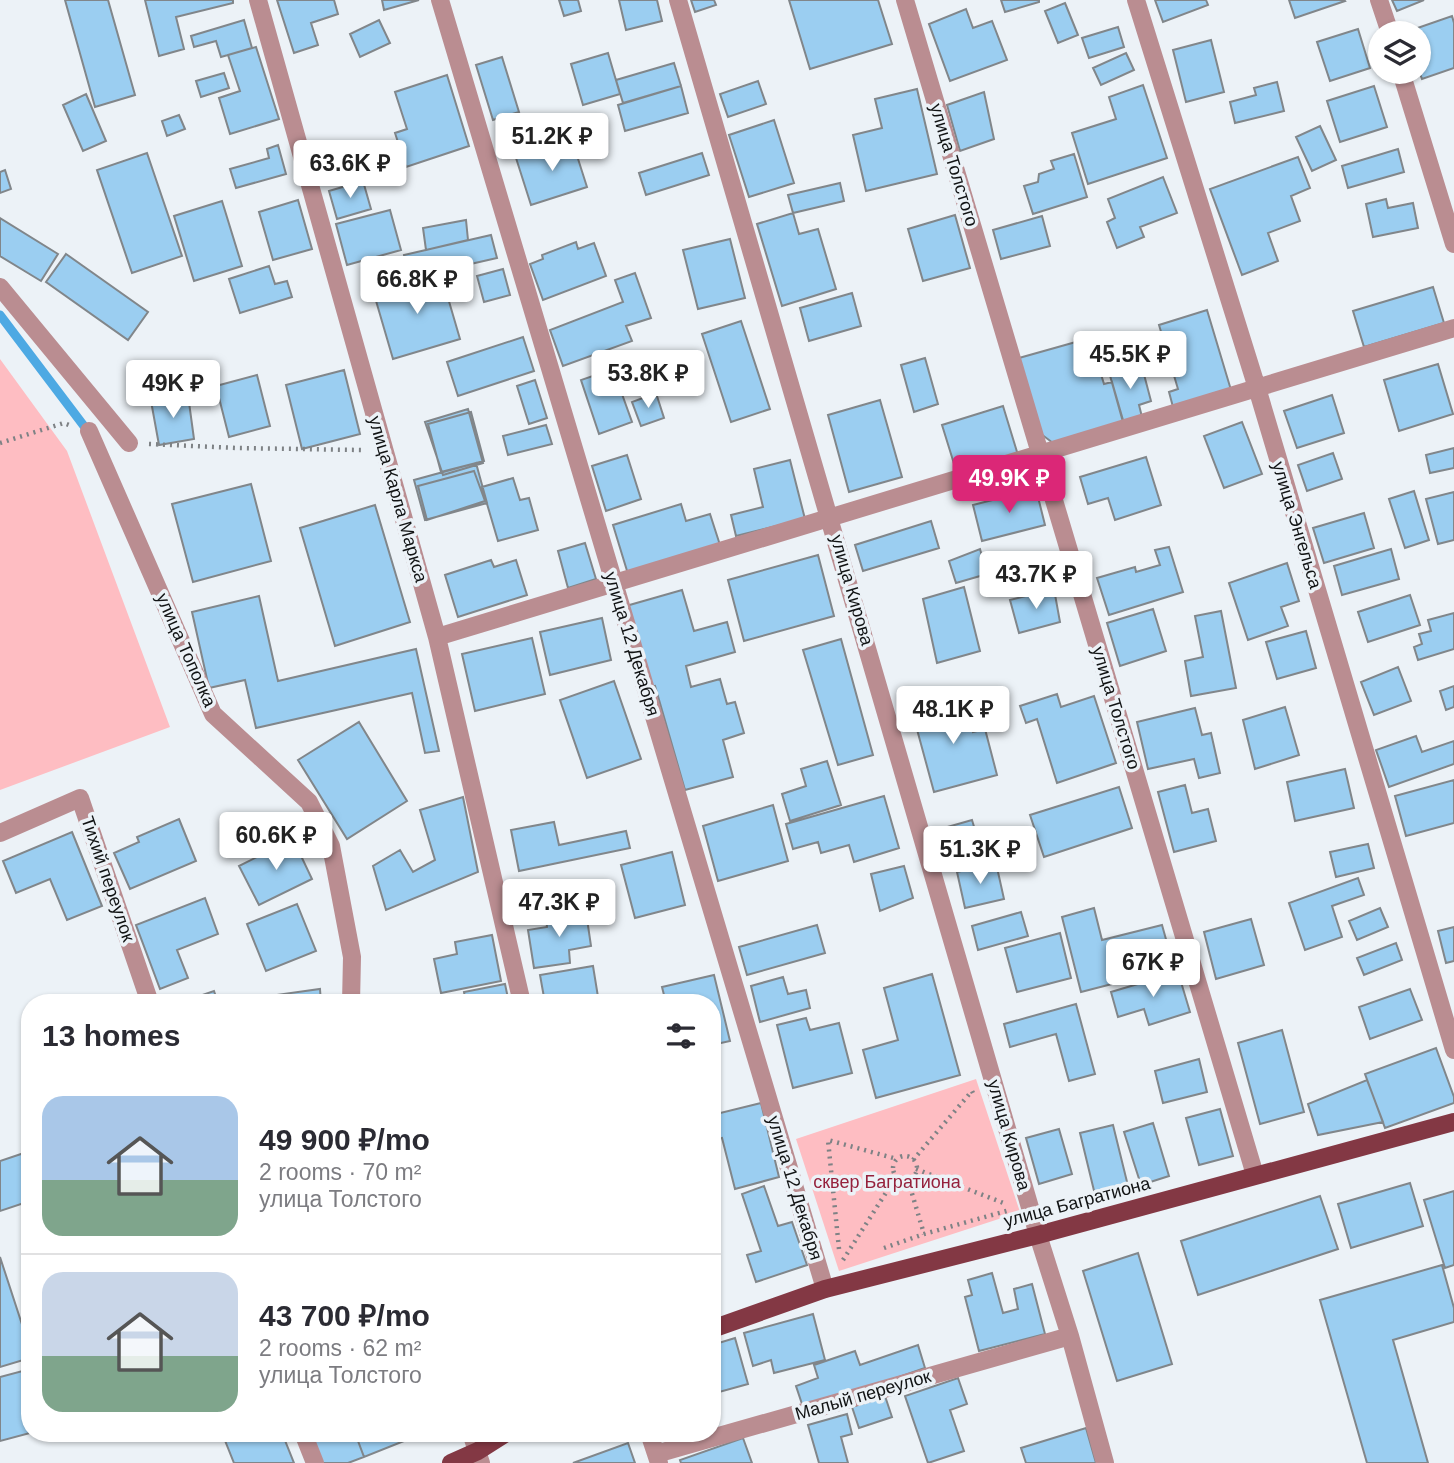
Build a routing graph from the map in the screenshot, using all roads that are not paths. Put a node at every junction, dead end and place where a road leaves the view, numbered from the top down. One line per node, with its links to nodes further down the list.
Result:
1 (258, 0): 18 (street, улица Карла Маркса)
2 (440, 0): 17 (street, улица 12 Декабря)
3 (678, 0): 16 (street, улица Кирова)
4 (905, 0): 15 (street, улица Толстого)
5 (1136, 0): 12 (street, улица Энгельса)
6 (1379, 0): 7 (street)
7 (1386, 21)
8 (1405, 84): 9 (street)
9 (1454, 244)
10 (0, 287): 14 (street)
11 (1454, 328): 12 (street)
12 (1257, 388): 15 (street); 23 (street, улица Энгельса)
13 (89, 431): 21 (street, улица Тополка)
14 (129, 443)
15 (1041, 454): 16 (street); 25 (street, улица Толстого)
16 (831, 518): 17 (street); 26 (street, улица Кирова)
17 (614, 583): 18 (street); 27 (street, улица 12 Декабря)
18 (437, 637): 22 (street, улица Карла Маркса)
19 (0, 833): 20 (street, Тихий переулок)
20 (147, 994)
21 (351, 994)
22 (520, 994)
23 (1454, 1050)
24 (1454, 1122): 25 (main road, улица Багратиона)
25 (1255, 1175): 26 (main road, улица Багратиона)
26 (1038, 1234): 27 (main road, улица Багратиона); 29 (street, улица Кирова)
27 (825, 1289): 28 (main road, улица Багратиона)
28 (721, 1326)
29 (1070, 1336): 30 (street, Малый переулок); 39 (street, улица Кирова)
30 (721, 1440)
31 (307, 1442): 37 (street)
32 (496, 1442): 35 (main road)
33 (652, 1442): 36 (street)
34 (714, 1442): 36 (street, Малый переулок)
35 (480, 1457): 38 (main road)
36 (657, 1459)
37 (315, 1463)
38 (451, 1463)
39 (1105, 1463)

